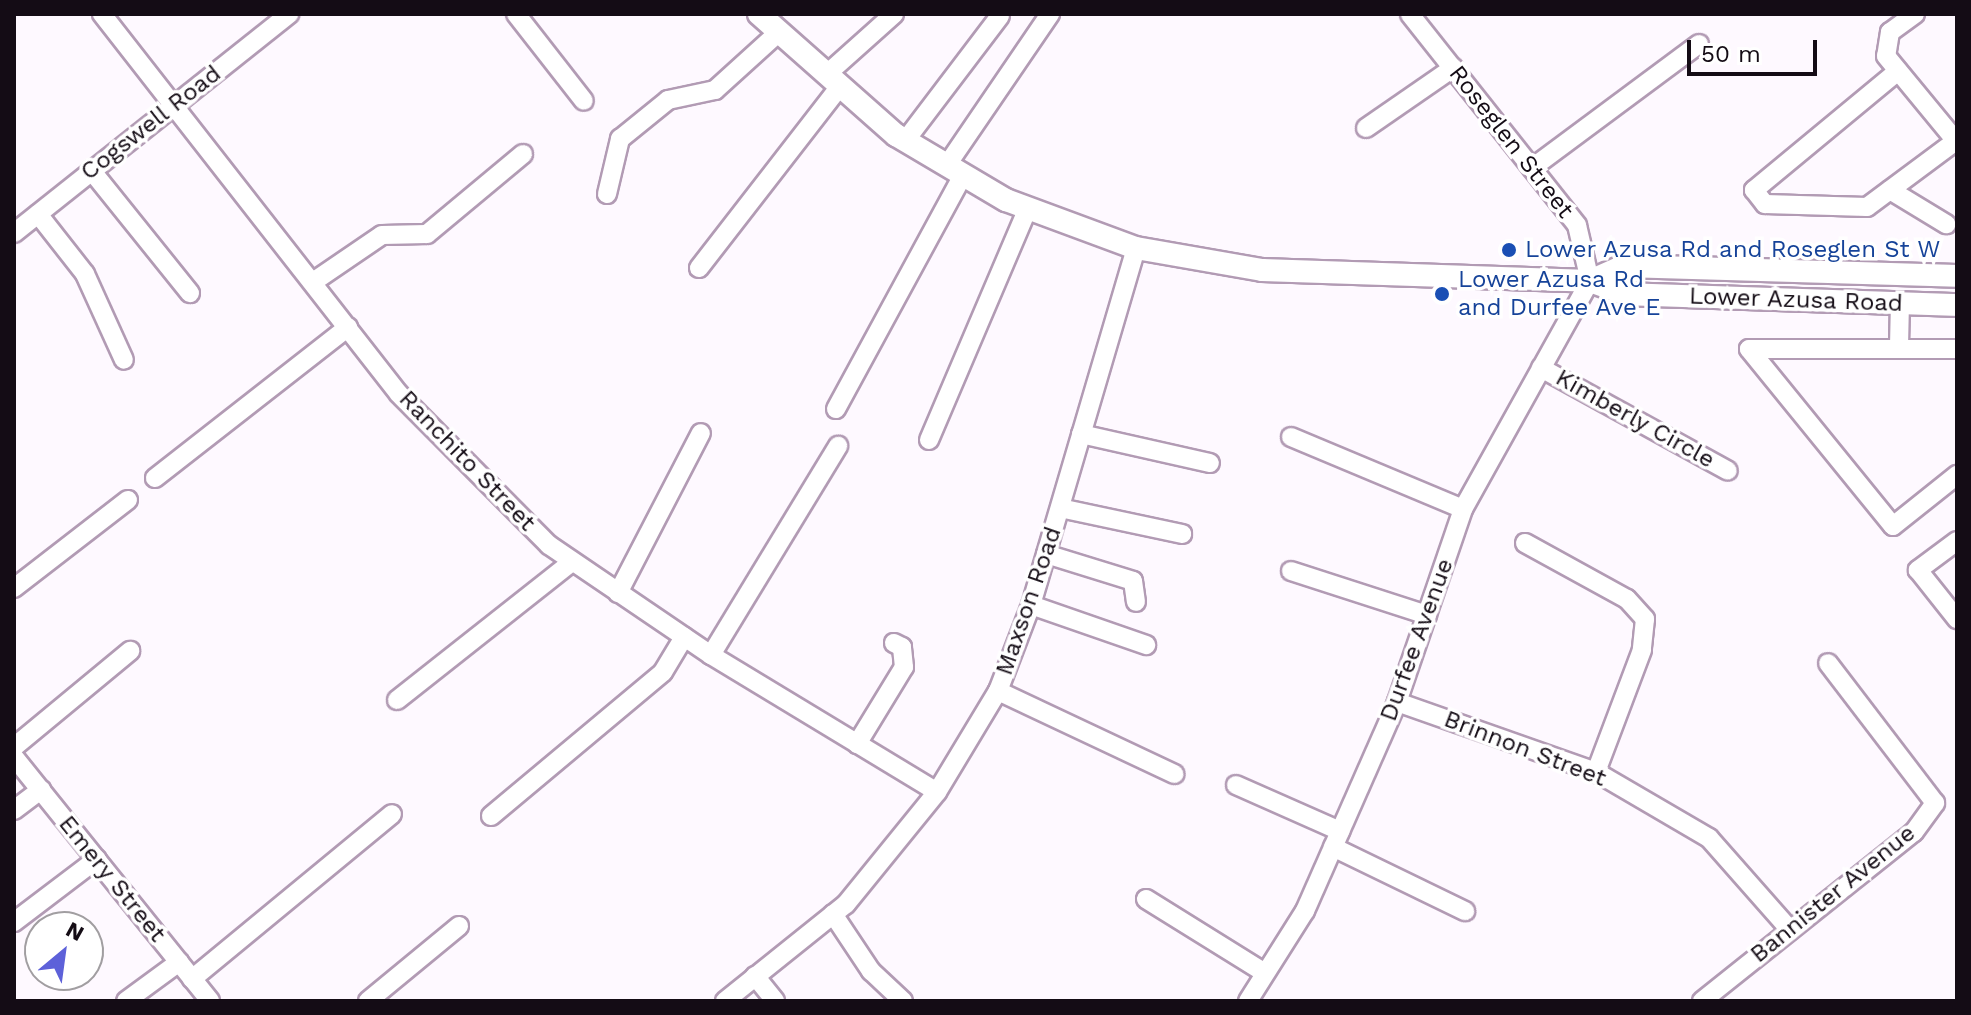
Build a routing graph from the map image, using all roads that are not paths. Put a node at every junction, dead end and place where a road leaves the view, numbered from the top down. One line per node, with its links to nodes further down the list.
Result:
1 (102, 14): 16 (street, Ranchito Street)
2 (289, 14): 16 (street, Cogswell Road)
3 (516, 14): 15 (street)
4 (759, 14): 10 (main road, Lower Azusa Road)
5 (894, 14): 14 (street)
6 (1050, 14): 23 (street)
7 (1410, 14): 12 (street, Roseglen Street)
8 (1915, 14): 13 (street)
9 (1000, 16): 18 (street)
10 (779, 32): 14 (main road, Lower Azusa Road); 25 (street)
11 (1699, 44): 21 (street)
12 (1453, 68): 17 (street); 21 (street, Roseglen Street)
13 (1898, 71): 19 (street); 24 (street)
14 (833, 80): 18 (main road, Lower Azusa Road); 31 (street)
15 (584, 101)
16 (176, 104): 22 (street, Cogswell Road); 34 (street, Ranchito Street)
17 (1366, 128)
18 (905, 141): 23 (main road, Lower Azusa Road)
19 (1956, 142): 24 (street)
20 (523, 154): 34 (street)
21 (1532, 168): 33 (street, Roseglen Street)
22 (91, 170): 27 (street, Cogswell Road); 35 (street)
23 (955, 170): 26 (main road, Lower Azusa Road); 43 (street)
24 (1890, 190): 28 (street)
25 (607, 194)
26 (1028, 208): 30 (main road, Lower Azusa Road); 47 (street)
27 (38, 214): 29 (street, Cogswell Road); 41 (street)
28 (1946, 224)
29 (14, 233)
30 (1136, 248): 33 (main road, Lower Azusa Road); 45 (street, Maxson Road)
31 (699, 268)
32 (1957, 276): 33 (main road, Lower Azusa Road)
33 (1590, 281): 36 (main road, Lower Azusa Road); 42 (street, Durfee Avenue)
34 (313, 282): 38 (street, Ranchito Street)
35 (190, 293)
36 (1900, 303): 37 (main road, Lower Azusa Road); 39 (street)
37 (1957, 305)
38 (348, 327): 52 (street); 60 (street, Ranchito Street)
39 (1899, 346): 40 (street); 51 (street)
40 (1957, 349)
41 (124, 360)
42 (1541, 368): 50 (street, Kimberly Circle); 55 (street, Durfee Avenue)
43 (836, 409)
44 (701, 433): 63 (street)
45 (1081, 434): 49 (street); 54 (street, Maxson Road)
46 (1291, 437): 55 (street)
47 (929, 440)
48 (838, 446): 72 (street)
49 (1210, 463)
50 (1728, 471)
51 (1957, 475)
52 (155, 478)
53 (128, 500): 62 (street)
54 (1060, 508): 56 (street); 59 (street, Maxson Road)
55 (1463, 509): 66 (street, Durfee Avenue)
56 (1182, 534)
57 (1957, 541): 67 (street)
58 (1525, 543): 80 (street)
59 (1046, 554): 64 (street); 65 (street, Maxson Road)
60 (572, 562): 63 (street, Ranchito Street); 75 (street)
61 (1291, 571): 66 (street)
62 (14, 588)
63 (618, 593): 68 (street, Ranchito Street)
64 (1136, 602)
65 (1031, 605): 70 (street); 74 (street, Maxson Road)
66 (1427, 615): 76 (street, Durfee Avenue)
67 (1957, 619)
68 (684, 637): 72 (street, Ranchito Street); 87 (street)
69 (894, 643): 77 (street)
70 (1146, 645)
71 (130, 651): 78 (street)
72 (711, 655): 77 (street, Ranchito Street)
73 (1828, 663): 95 (street, Bannister Avenue)
74 (998, 691): 81 (street); 84 (street, Maxson Road)
75 (397, 700)
76 (1397, 702): 80 (street, Brinnon Street); 88 (street, Durfee Avenue)
77 (857, 744): 84 (street, Ranchito Street)
78 (14, 747)
79 (14, 757): 83 (street, Emery Street)
80 (1596, 772): 95 (street, Brinnon Street)
81 (1174, 774)
82 (1236, 785): 88 (street)
83 (41, 790): 85 (street); 89 (street, Emery Street)
84 (937, 792): 92 (street, Maxson Road)
85 (14, 810)
86 (392, 814): 99 (street)
87 (491, 816)
88 (1337, 839): 91 (street); 97 (street, Durfee Avenue)
89 (97, 859): 93 (street); 96 (street, Emery Street)
90 (1146, 899): 97 (street)
91 (1465, 911)
92 (833, 914): 98 (street, Maxson Road); 105 (street)
93 (14, 922)
94 (459, 926): 102 (street)
95 (1790, 930): 107 (street, Bannister Avenue)
96 (179, 962): 99 (street, Emery Street); 100 (street)
97 (1265, 973): 106 (street, Durfee Avenue)
98 (755, 976): 103 (street, Maxson Road); 104 (street)
99 (192, 979): 101 (street, Emery Street)
100 (126, 1001)
101 (210, 1001)
102 (368, 1001)
103 (725, 1001)
104 (775, 1001)
105 (903, 1001)
106 (1248, 1001)
107 (1702, 1001)

